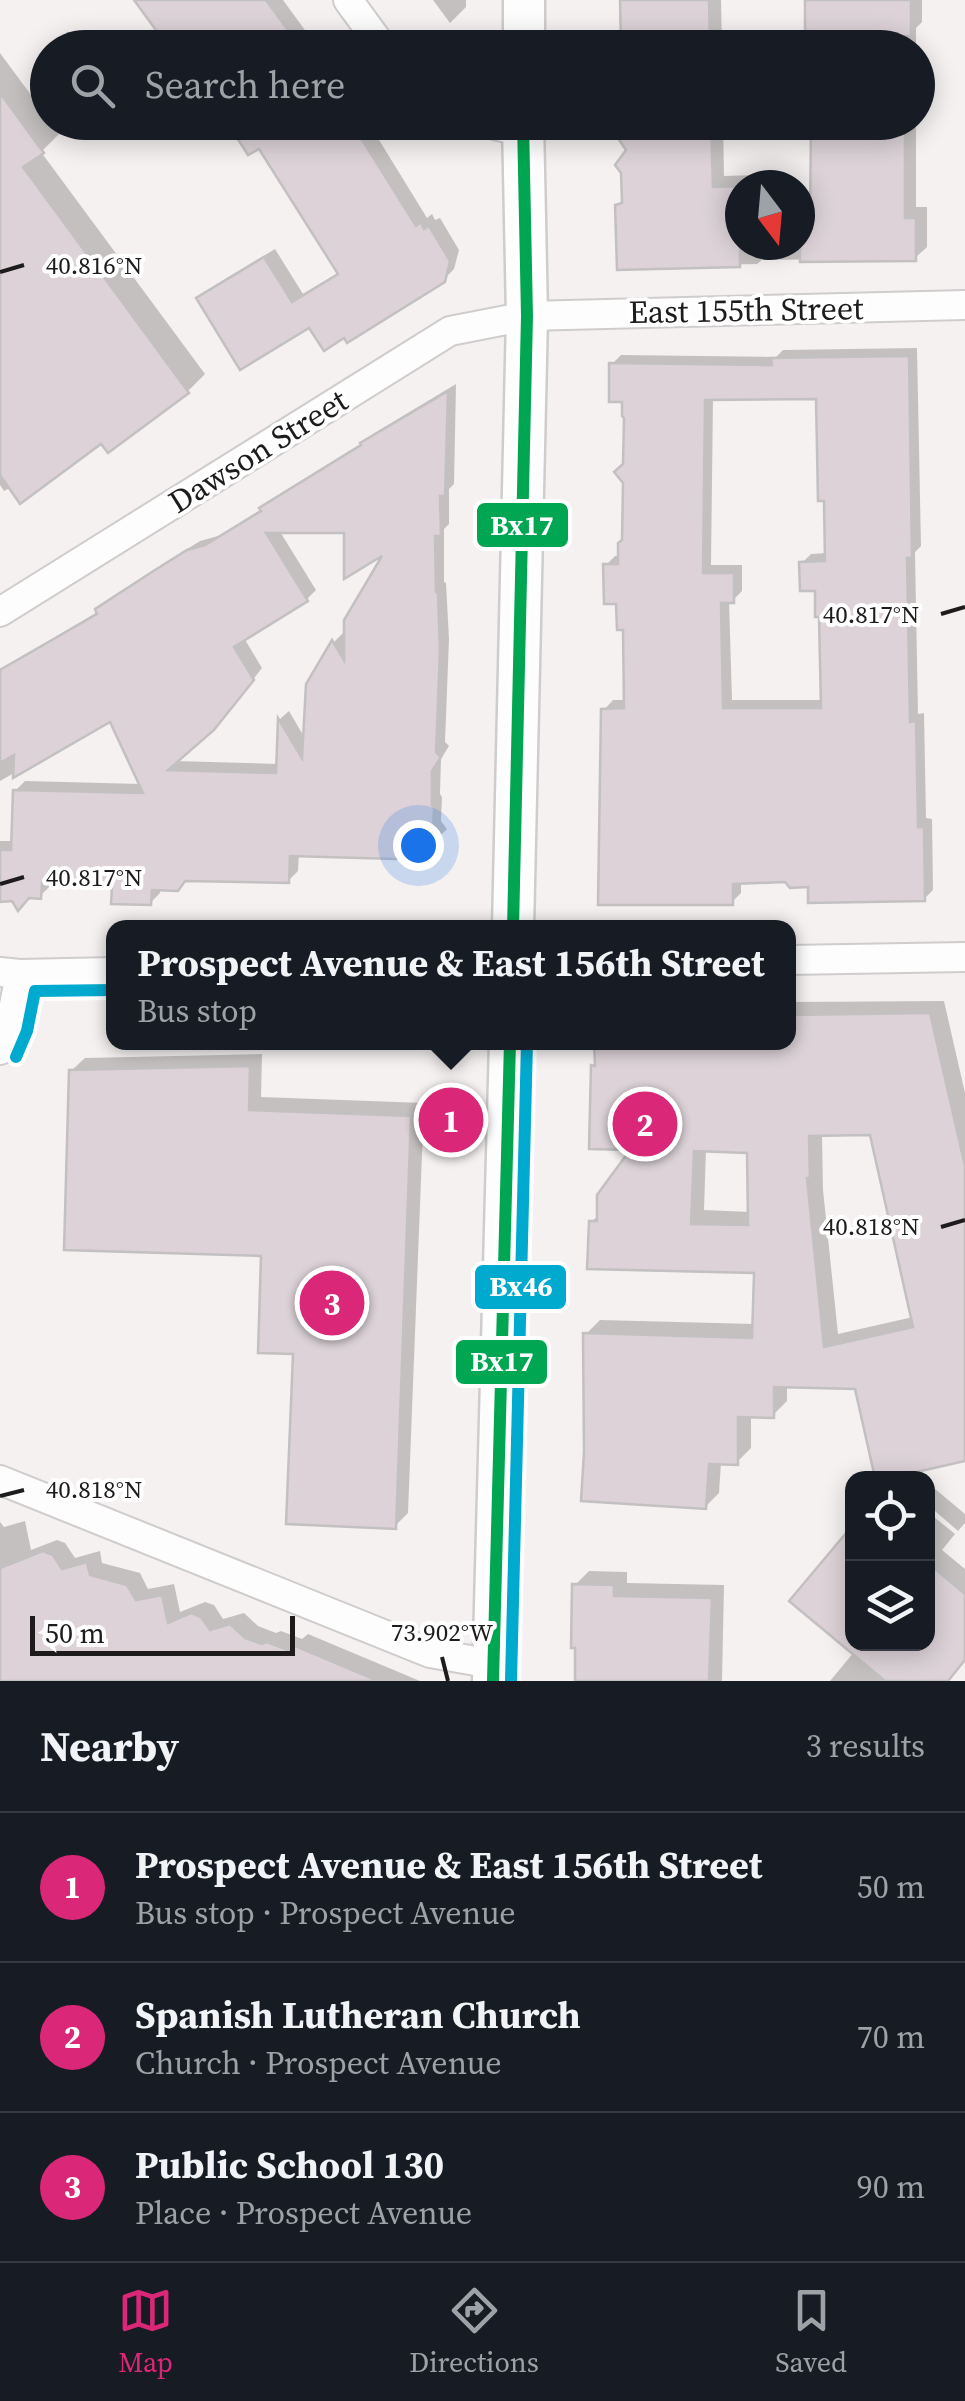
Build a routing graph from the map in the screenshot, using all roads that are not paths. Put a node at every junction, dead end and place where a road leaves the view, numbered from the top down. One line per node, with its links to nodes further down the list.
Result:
1 (348, 0): 3 (street)
2 (524, 0): 4 (street)
3 (370, 30)
4 (524, 30)
5 (524, 140): 7 (street)
6 (965, 305): 7 (street, East 155th Street)
7 (527, 316): 8 (street, Dawson Street); 9 (street)
8 (0, 612)
9 (513, 920)
10 (965, 957): 11 (street)
11 (796, 960)
12 (106, 972): 13 (street)
13 (10, 973): 14 (street)
14 (0, 1050)
15 (510, 1050): 17 (street)
16 (0, 1480): 17 (street)
17 (493, 1672)

